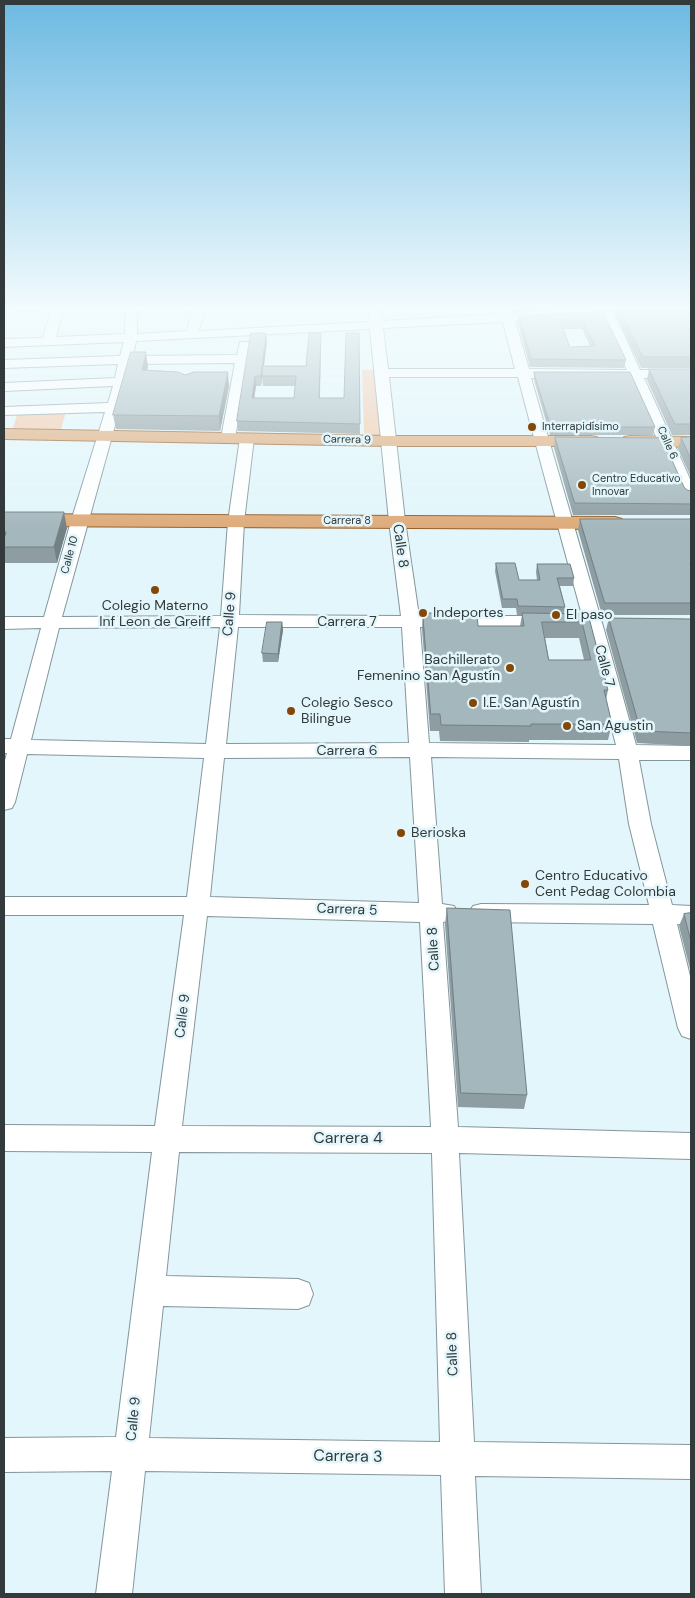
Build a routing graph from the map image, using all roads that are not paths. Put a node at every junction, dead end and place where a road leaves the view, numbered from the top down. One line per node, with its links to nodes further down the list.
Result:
1 (121, 382): 6 (street); 7 (street, Calle 10)
2 (242, 382): 11 (street, Calle 9)
3 (383, 382): 13 (street, Calle 8)
4 (525, 382): 12 (street, Calle 7)
5 (640, 382): 14 (street, Calle 6)
6 (4, 387)
7 (114, 407): 8 (street); 10 (street, Calle 10)
8 (4, 411)
9 (4, 434): 10 (main road, Carrera 9)
10 (104, 436): 11 (main road, Carrera 9); 18 (street, Calle 10)
11 (238, 438): 13 (main road, Carrera 9); 20 (street, Calle 9)
12 (542, 440): 13 (main road, Carrera 9); 14 (main road, Carrera 9); 21 (street, Calle 7)
13 (390, 441): 19 (street, Calle 8)
14 (666, 442): 15 (main road, Carrera 9); 16 (street, Calle 6)
15 (691, 442)
16 (691, 497)
17 (4, 520): 18 (main road, Carrera 8)
18 (80, 521): 20 (main road, Carrera 8); 28 (street, Calle 10)
19 (397, 521): 20 (main road, Carrera 8); 21 (main road, Carrera 8); 24 (street, Calle 8)
20 (236, 522): 23 (street, Calle 9)
21 (564, 522): 22 (main road, Carrera 8); 26 (street, Calle 7)
22 (633, 523)
23 (230, 621): 24 (street, Carrera 7); 28 (street, Carrera 7); 31 (street, Calle 9)
24 (411, 622): 26 (street, Carrera 7); 30 (street, Calle 8)
25 (4, 623): 28 (street, Carrera 7)
26 (592, 623): 27 (street, Carrera 7); 32 (street, Calle 7)
27 (612, 623)
28 (52, 624): 29 (street, Calle 10)
29 (12, 746): 31 (street, Carrera 6); 34 (street, Calle 10)
30 (420, 750): 31 (street, Carrera 6); 32 (street, Carrera 6); 37 (street, Calle 8)
31 (214, 751): 36 (street, Calle 9)
32 (628, 753): 33 (street, Carrera 6); 38 (street, Calle 7)
33 (691, 754)
34 (4, 802)
35 (4, 906): 36 (street, Carrera 5)
36 (197, 906): 37 (street, Carrera 5); 42 (street, Calle 9)
37 (431, 913): 38 (street, Carrera 5); 43 (street, Calle 8)
38 (663, 915): 39 (street, Carrera 5); 40 (street, Calle 7)
39 (691, 915)
40 (691, 1028)
41 (4, 1138): 42 (street, Carrera 4)
42 (167, 1138): 43 (street, Carrera 4); 45 (street, Calle 9)
43 (445, 1140): 44 (street, Carrera 4); 49 (street, Calle 8)
44 (691, 1146)
45 (149, 1291): 46 (street); 47 (street, Calle 9)
46 (298, 1294)
47 (130, 1454): 48 (street, Carrera 3); 49 (street, Carrera 3); 51 (street, Calle 9)
48 (4, 1455)
49 (457, 1458): 50 (street, Carrera 3); 52 (street, Calle 8)
50 (691, 1462)
51 (114, 1594)
52 (463, 1594)

